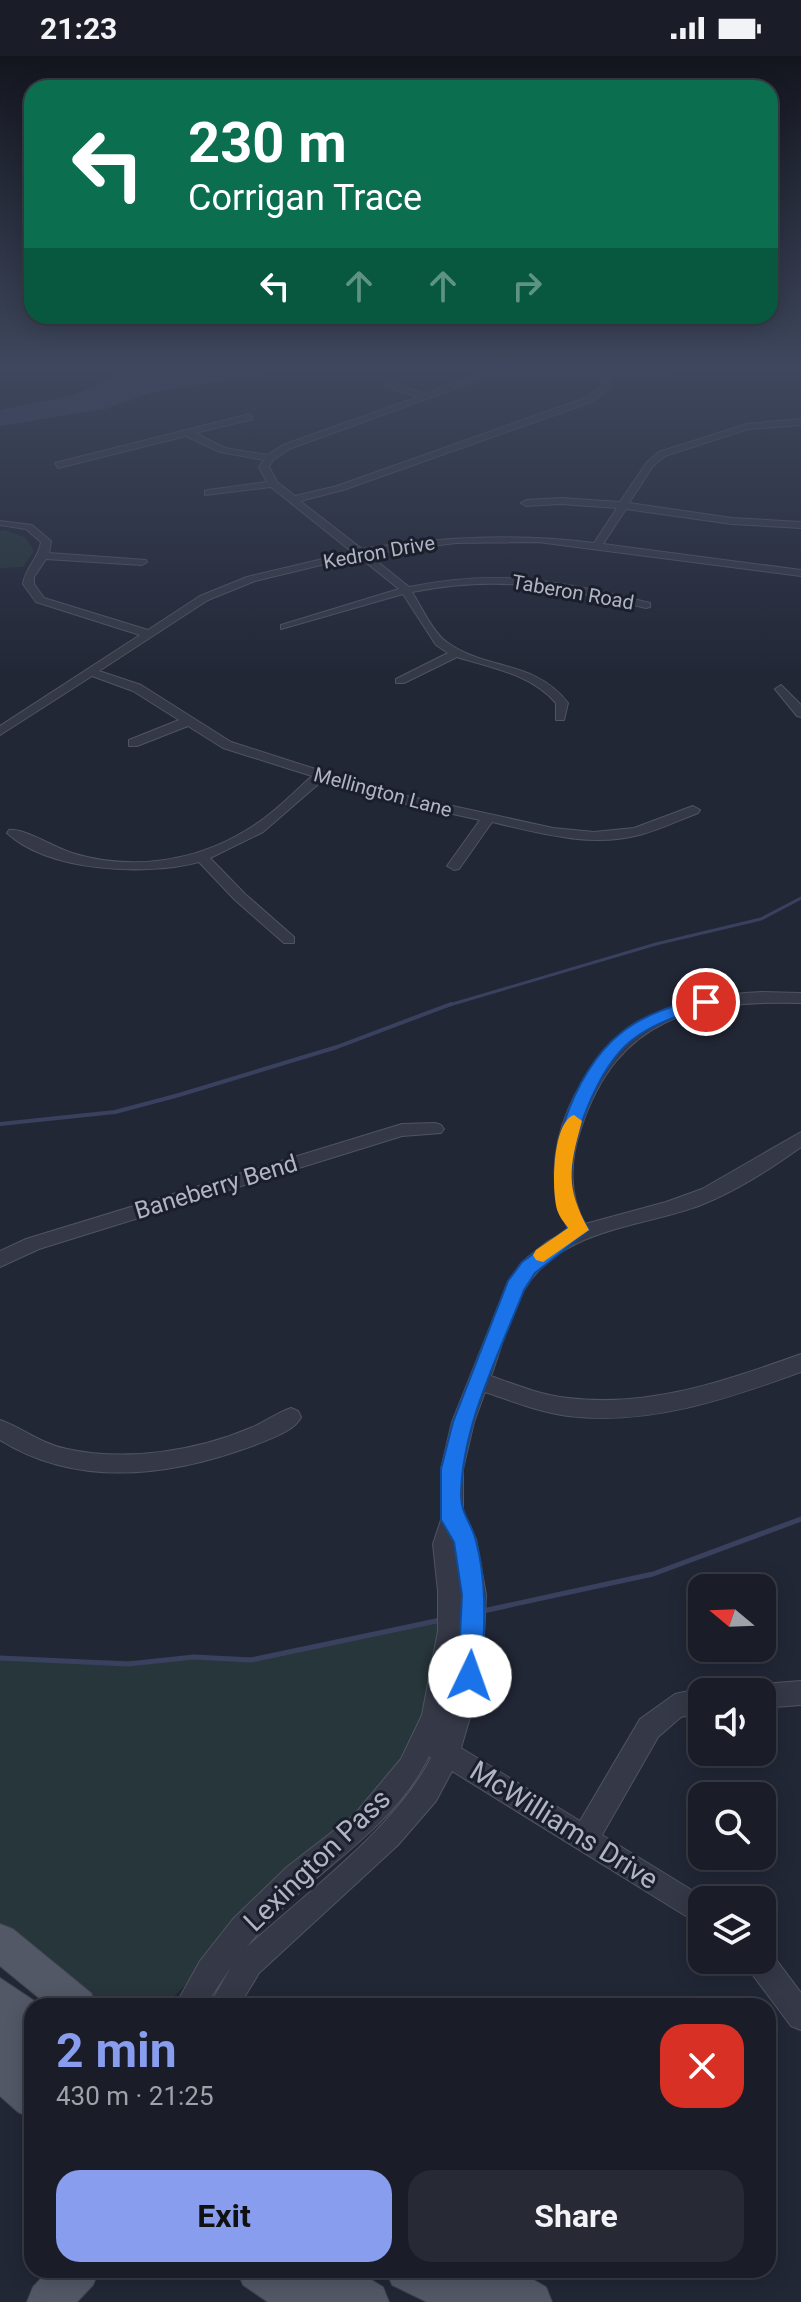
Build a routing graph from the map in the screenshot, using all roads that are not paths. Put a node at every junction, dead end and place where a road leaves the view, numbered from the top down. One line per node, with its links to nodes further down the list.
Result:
1 (266, 469): 4 (street)
2 (394, 469): 6 (street)
3 (647, 469): 8 (street)
4 (273, 484): 5 (street); 6 (street)
5 (208, 493)
6 (292, 500): 11 (street)
7 (526, 503): 8 (street)
8 (625, 506): 10 (street); 12 (street)
9 (3, 523): 15 (street)
10 (801, 525)
11 (335, 535): 13 (street); 14 (street)
12 (604, 545): 13 (street, Kedron Drive); 17 (street, Kedron Drive)
13 (363, 552): 14 (street, Kedron Drive); 18 (street)
14 (350, 555): 18 (street); 21 (street, Kedron Drive)
15 (45, 556): 16 (street); 21 (street)
16 (142, 562)
17 (801, 573)
18 (405, 593): 19 (street, Taberon Road); 20 (street, Taberon Road); 22 (street)
19 (646, 605)
20 (285, 627)
21 (147, 633): 23 (street, Kedron Drive)
22 (456, 653): 24 (street); 29 (street)
23 (90, 672): 28 (street, Kedron Drive); 30 (street, Mellington Lane)
24 (400, 681)
25 (781, 689): 27 (street)
26 (0, 710): 28 (street)
27 (801, 713)
28 (22, 716): 31 (street, Kedron Drive)
29 (560, 717)
30 (186, 722): 32 (street); 33 (street, Mellington Lane)
31 (0, 731)
32 (133, 743)
33 (320, 776): 35 (street, Mellington Lane); 37 (street)
34 (693, 810): 35 (street, Mellington Lane)
35 (488, 818): 38 (street)
36 (14, 833): 37 (street)
37 (201, 856): 39 (street)
38 (454, 866)
39 (289, 940)
40 (801, 998): 43 (street)
41 (435, 1129): 44 (street, Baneberry Bend)
42 (801, 1138): 43 (street, Lexington Pass)
43 (579, 1230): 46 (street, Lexington Pass)
44 (0, 1260)
45 (801, 1363): 46 (street)
46 (480, 1381): 52 (street, Lexington Pass)
47 (291, 1417): 48 (street)
48 (0, 1429)
49 (801, 1693): 50 (street)
50 (776, 1695)
51 (688, 1703): 53 (street)
52 (436, 1746): 53 (street, McWilliams Drive); 54 (street, Lexington Pass); 55 (street, Lexington Pass)
53 (586, 1837): 56 (street, McWilliams Drive)
54 (312, 1863): 55 (street); 62 (street, Lexington Pass)
55 (328, 1889): 63 (street, Lexington Pass)
56 (688, 1903)
57 (0, 1942): 61 (main road)
58 (776, 1973): 59 (street)
59 (792, 1985): 65 (street)
60 (0, 1997): 64 (main road)
61 (68, 1998)
62 (194, 1998)
63 (228, 1998)
64 (24, 2016)
65 (801, 2016)
66 (0, 2039): 67 (main road)
67 (24, 2058)
68 (0, 2071): 69 (main road)
69 (24, 2091)
70 (60, 2278): 76 (street)
71 (70, 2278): 76 (main road)
72 (270, 2278): 77 (main road)
73 (329, 2278): 78 (main road)
74 (424, 2278): 79 (main road)
75 (489, 2278): 80 (main road)
76 (47, 2302)
77 (305, 2302)
78 (368, 2302)
79 (473, 2302)
80 (531, 2302)

